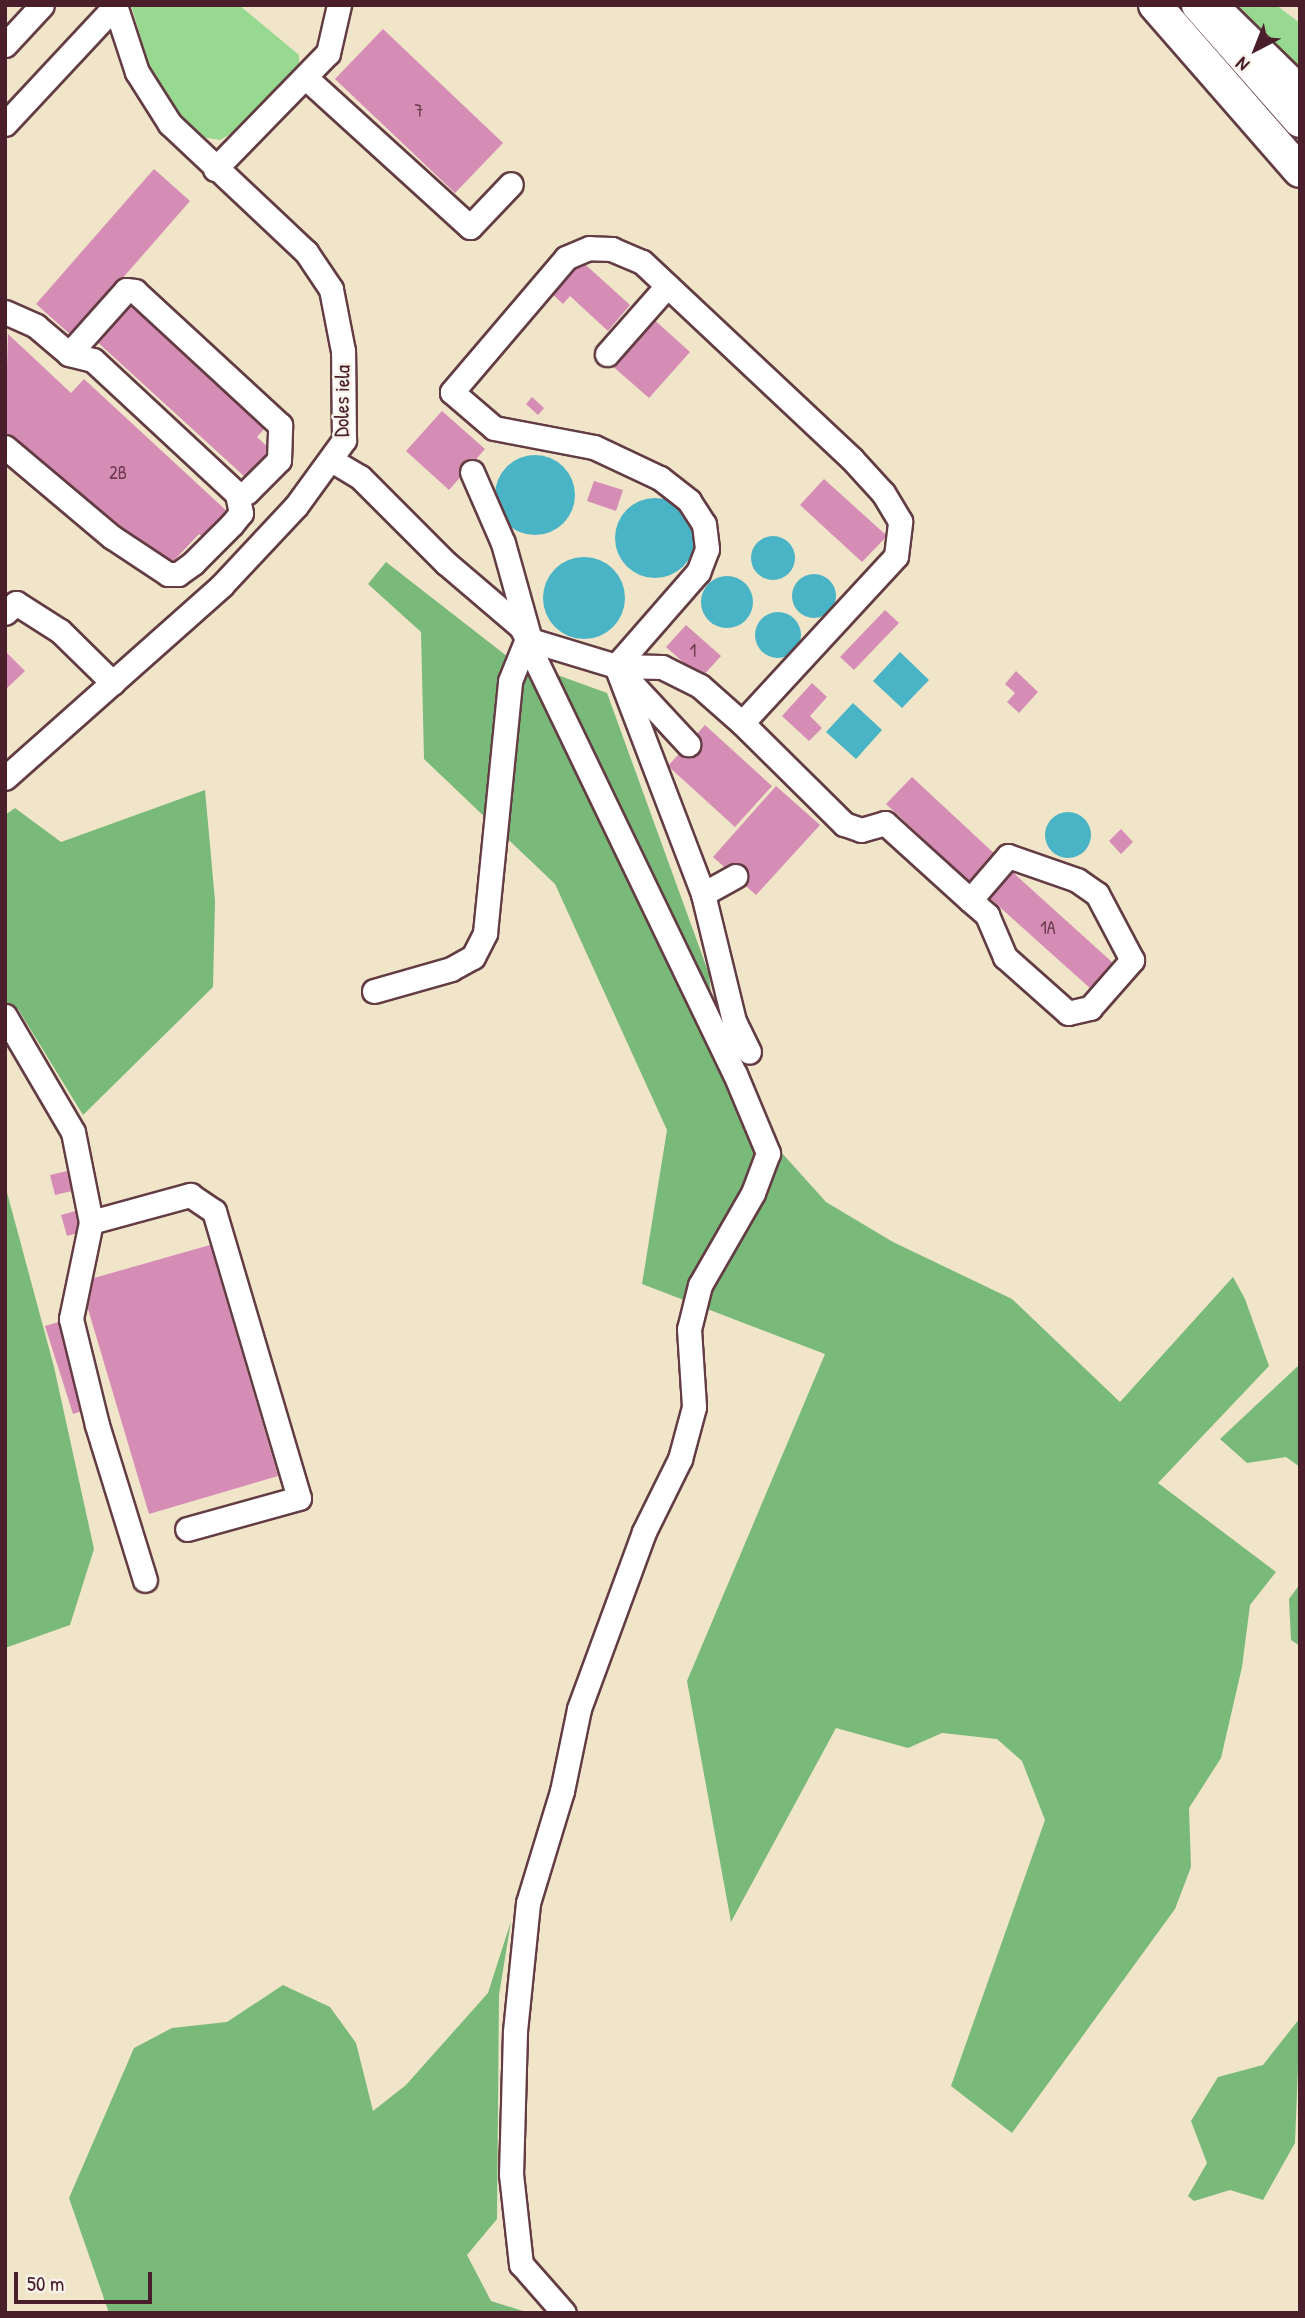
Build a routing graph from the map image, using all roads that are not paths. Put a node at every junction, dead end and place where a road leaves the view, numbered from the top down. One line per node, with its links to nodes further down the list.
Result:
1 (42, 5): 7 (street)
2 (339, 5): 8 (street)
3 (1155, 5): 13 (highway)
4 (1198, 5): 10 (highway)
5 (1218, 5): 9 (street)
6 (115, 6): 11 (street); 12 (street, Doles iela)
7 (5, 45)
8 (305, 76): 12 (street); 14 (street)
9 (1300, 86)
10 (1300, 121)
11 (5, 124)
12 (215, 169): 20 (street, Doles iela)
13 (1300, 171)
14 (511, 184)
15 (667, 286): 18 (street); 25 (street); 27 (street)
16 (5, 312): 17 (street)
17 (68, 354): 22 (street); 22 (street)
18 (607, 354)
19 (5, 447): 22 (street)
20 (333, 461): 24 (street); 26 (street, Doles iela)
21 (472, 472): 24 (street)
22 (237, 494)
23 (5, 613): 26 (street)
24 (527, 639): 25 (street); 33 (street); 39 (street)
25 (616, 666): 27 (street); 28 (street); 31 (street)
26 (113, 683): 29 (street, Doles iela)
27 (742, 723): 32 (street)
28 (688, 744)
29 (5, 778)
30 (735, 876): 31 (street)
31 (703, 894): 35 (street)
32 (970, 900): 32 (street)
33 (374, 991)
34 (5, 1016): 36 (street)
35 (749, 1052)
36 (91, 1222): 37 (street); 38 (street)
37 (187, 1529)
38 (145, 1580)
39 (564, 2313)

